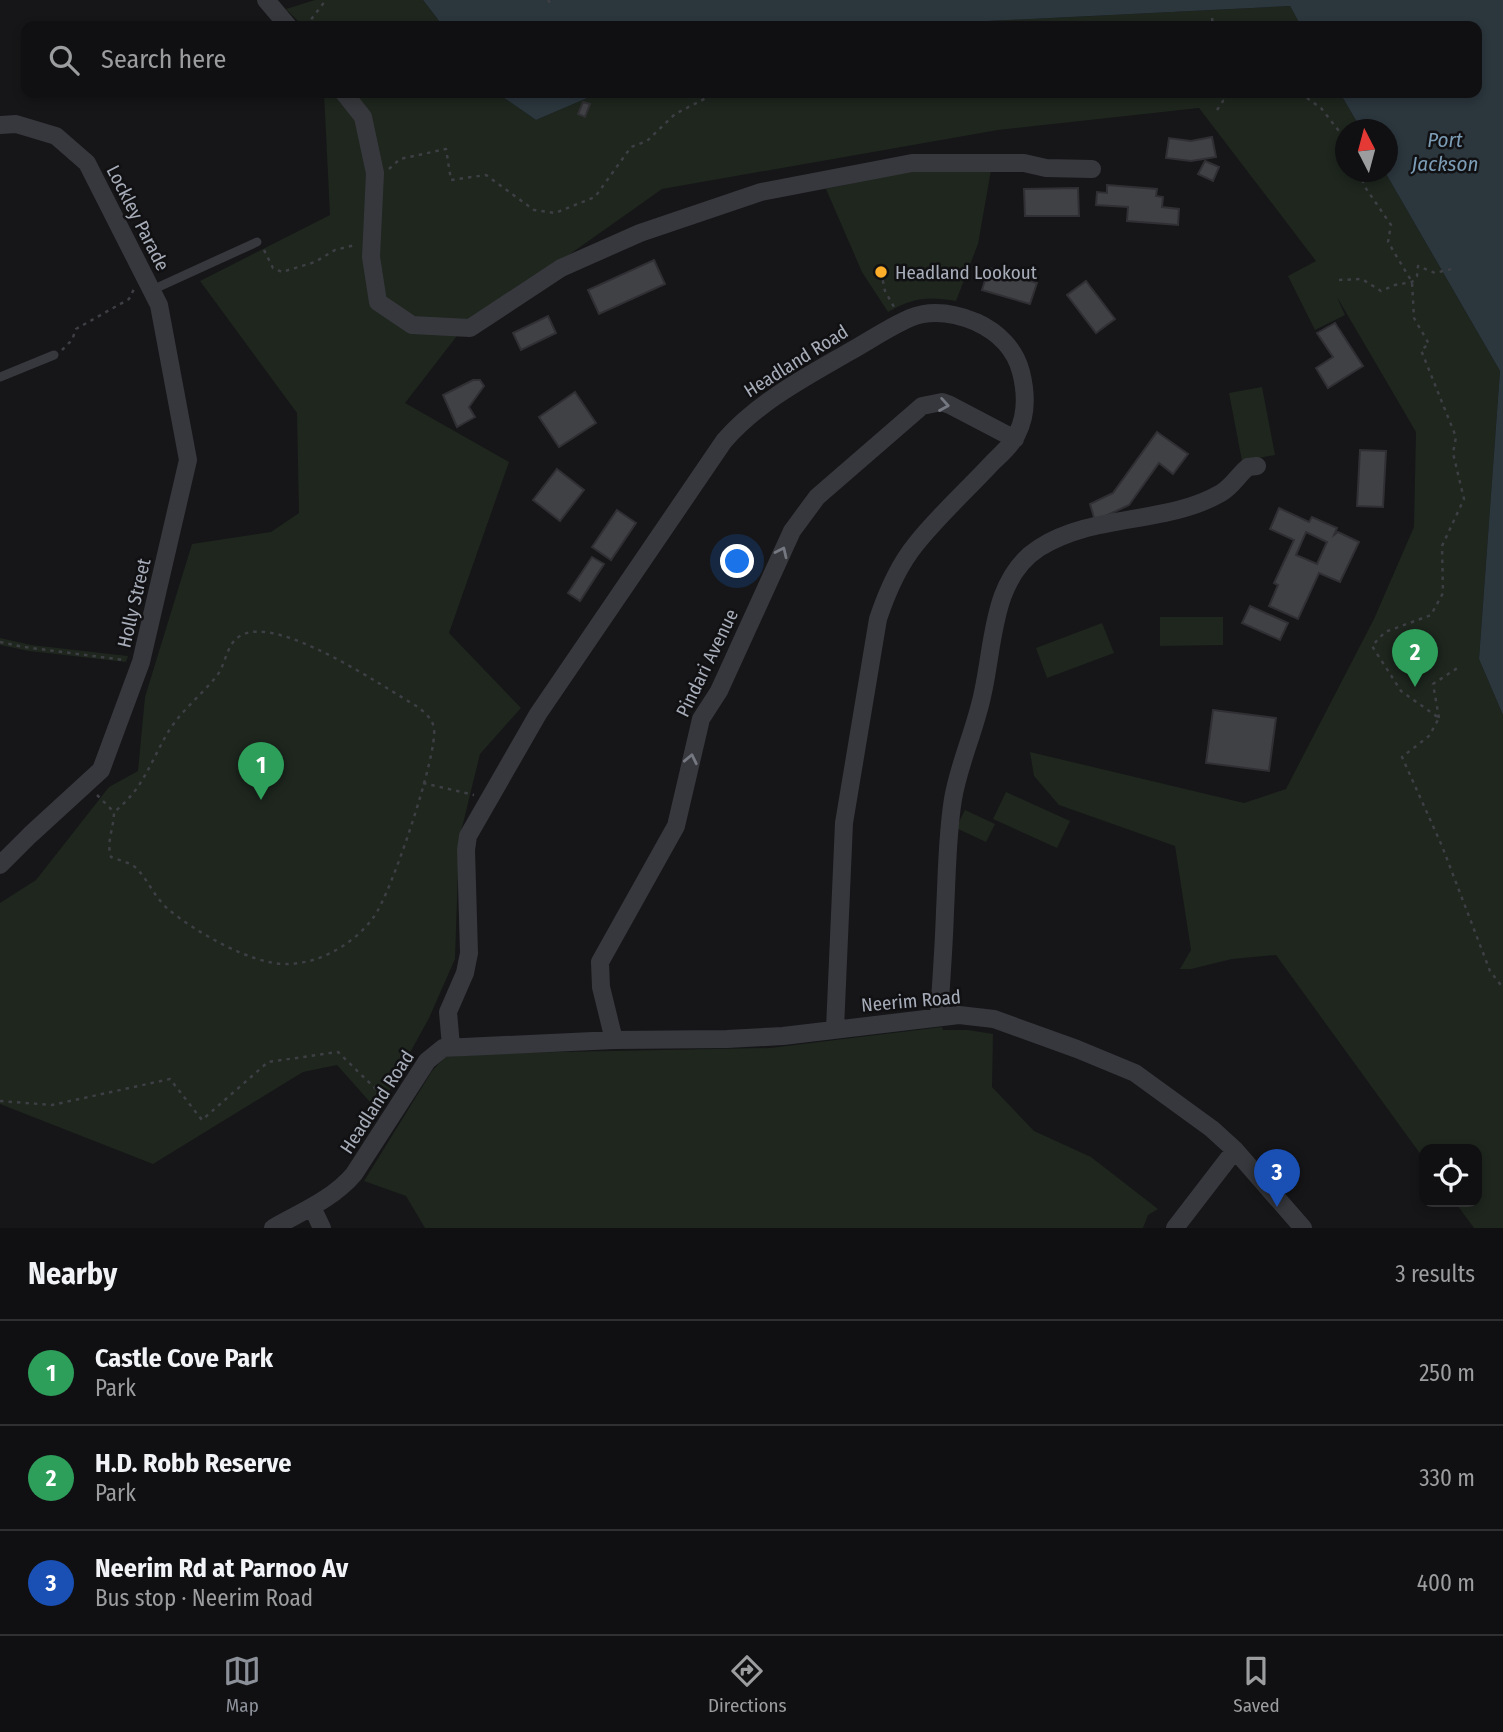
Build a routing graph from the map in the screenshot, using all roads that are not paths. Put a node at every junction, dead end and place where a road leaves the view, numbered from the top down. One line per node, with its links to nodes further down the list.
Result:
1 (266, 0): 2 (street)
2 (284, 21)
3 (348, 98): 5 (street)
4 (0, 125): 7 (street, Lockley Parade)
5 (1092, 169)
6 (257, 242): 7 (lane)
7 (152, 291): 12 (street, Holly Street)
8 (54, 355): 9 (lane)
9 (0, 377)
10 (1015, 439): 14 (street, Headland Road); 15 (street, Pindari Avenue, one-way to 10); 16 (street, Headland Road)
11 (1257, 467): 13 (street)
12 (0, 865)
13 (939, 1017): 14 (street, Neerim Road); 17 (street, Neerim Road)
14 (835, 1029): 15 (street, Neerim Road)
15 (614, 1040): 16 (street, Neerim Road)
16 (451, 1046): 18 (street, Headland Road)
17 (1235, 1150): 21 (street); 22 (street, Neerim Road)
18 (312, 1207): 19 (street, Headland Road); 20 (street)
19 (273, 1228)
20 (322, 1228)
21 (1175, 1228)
22 (1303, 1228)

